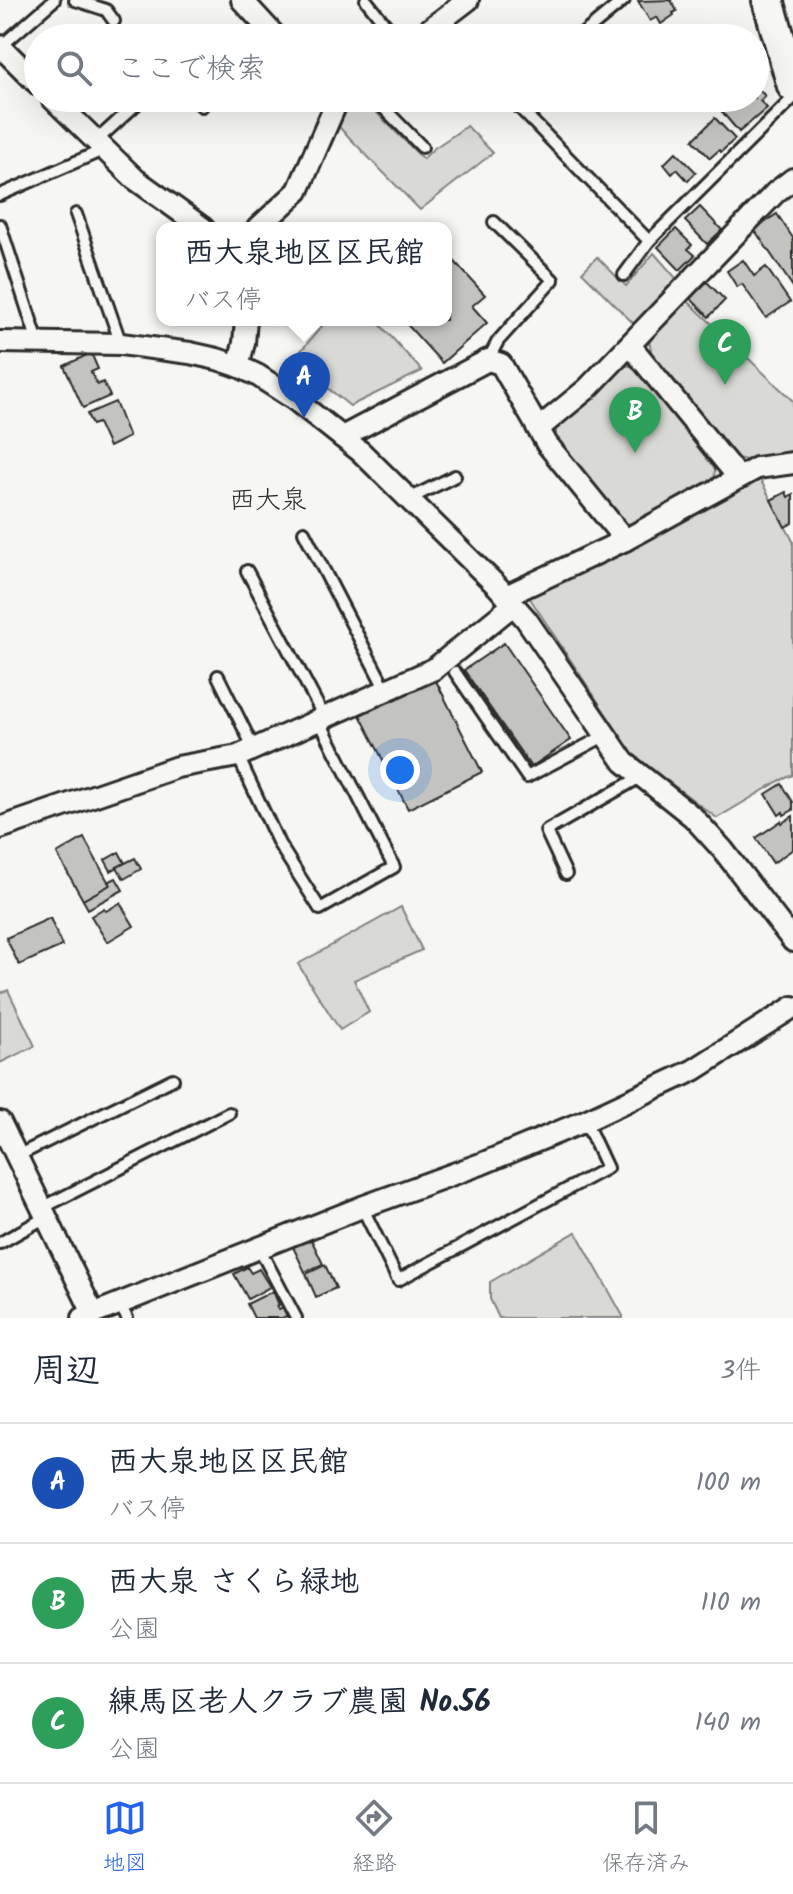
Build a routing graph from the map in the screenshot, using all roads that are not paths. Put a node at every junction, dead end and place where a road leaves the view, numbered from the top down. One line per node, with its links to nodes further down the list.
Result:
1 (54, 0): 10 (lane)
2 (75, 0): 8 (lane)
3 (242, 0): 11 (street)
4 (366, 0): 12 (lane)
5 (468, 0): 9 (street)
6 (624, 0): 13 (lane)
7 (768, 0): 17 (main road)
8 (114, 21)
9 (437, 23)
10 (26, 24)
11 (264, 24)
12 (385, 24)
13 (595, 24)
14 (24, 26): 15 (lane)
15 (0, 46): 16 (street)
16 (24, 70)
17 (793, 86)
18 (793, 98): 33 (lane)
19 (66, 112): 24 (street)
20 (130, 112): 24 (lane)
21 (331, 112): 30 (street)
22 (388, 112): 25 (lane)
23 (524, 112): 33 (lane)
24 (99, 146): 27 (lane); 29 (street)
25 (422, 147)
26 (793, 179): 39 (street)
27 (0, 195)
28 (76, 214): 38 (lane)
29 (195, 222)
30 (264, 222)
31 (494, 222): 40 (lane)
32 (0, 225): 37 (lane)
33 (649, 241): 34 (lane)
34 (624, 275)
35 (245, 326): 41 (street)
36 (0, 342): 37 (street)
37 (38, 342): 38 (street)
38 (121, 344): 41 (street)
39 (630, 345): 42 (street); 46 (street)
40 (488, 360): 42 (street); 43 (street)
41 (238, 366): 43 (street)
42 (538, 429): 49 (street)
43 (342, 437): 47 (street)
44 (793, 463): 46 (street)
45 (455, 476): 47 (lane)
46 (738, 477): 49 (street)
47 (409, 499): 51 (street)
48 (304, 532): 54 (lane)
49 (625, 540): 51 (street)
50 (247, 571): 55 (lane)
51 (510, 600): 54 (street); 56 (street)
52 (455, 672): 56 (lane)
53 (218, 676): 57 (lane)
54 (386, 690): 55 (street)
55 (321, 719): 57 (street); 57 (lane)
56 (606, 735): 58 (street)
57 (246, 752): 59 (street)
58 (642, 776): 60 (lane); 61 (street)
59 (0, 828)
60 (566, 874)
61 (793, 941)
62 (793, 1007): 65 (street)
63 (173, 1079): 67 (lane)
64 (229, 1113): 69 (lane)
65 (585, 1121): 68 (street); 68 (lane)
66 (0, 1122): 67 (street)
67 (17, 1156): 69 (street)
68 (362, 1207): 71 (street)
69 (44, 1213): 70 (lane); 73 (street)
70 (0, 1243)
71 (259, 1248): 72 (street); 74 (lane)
72 (123, 1311): 73 (street)
73 (88, 1316)
74 (296, 1318)

